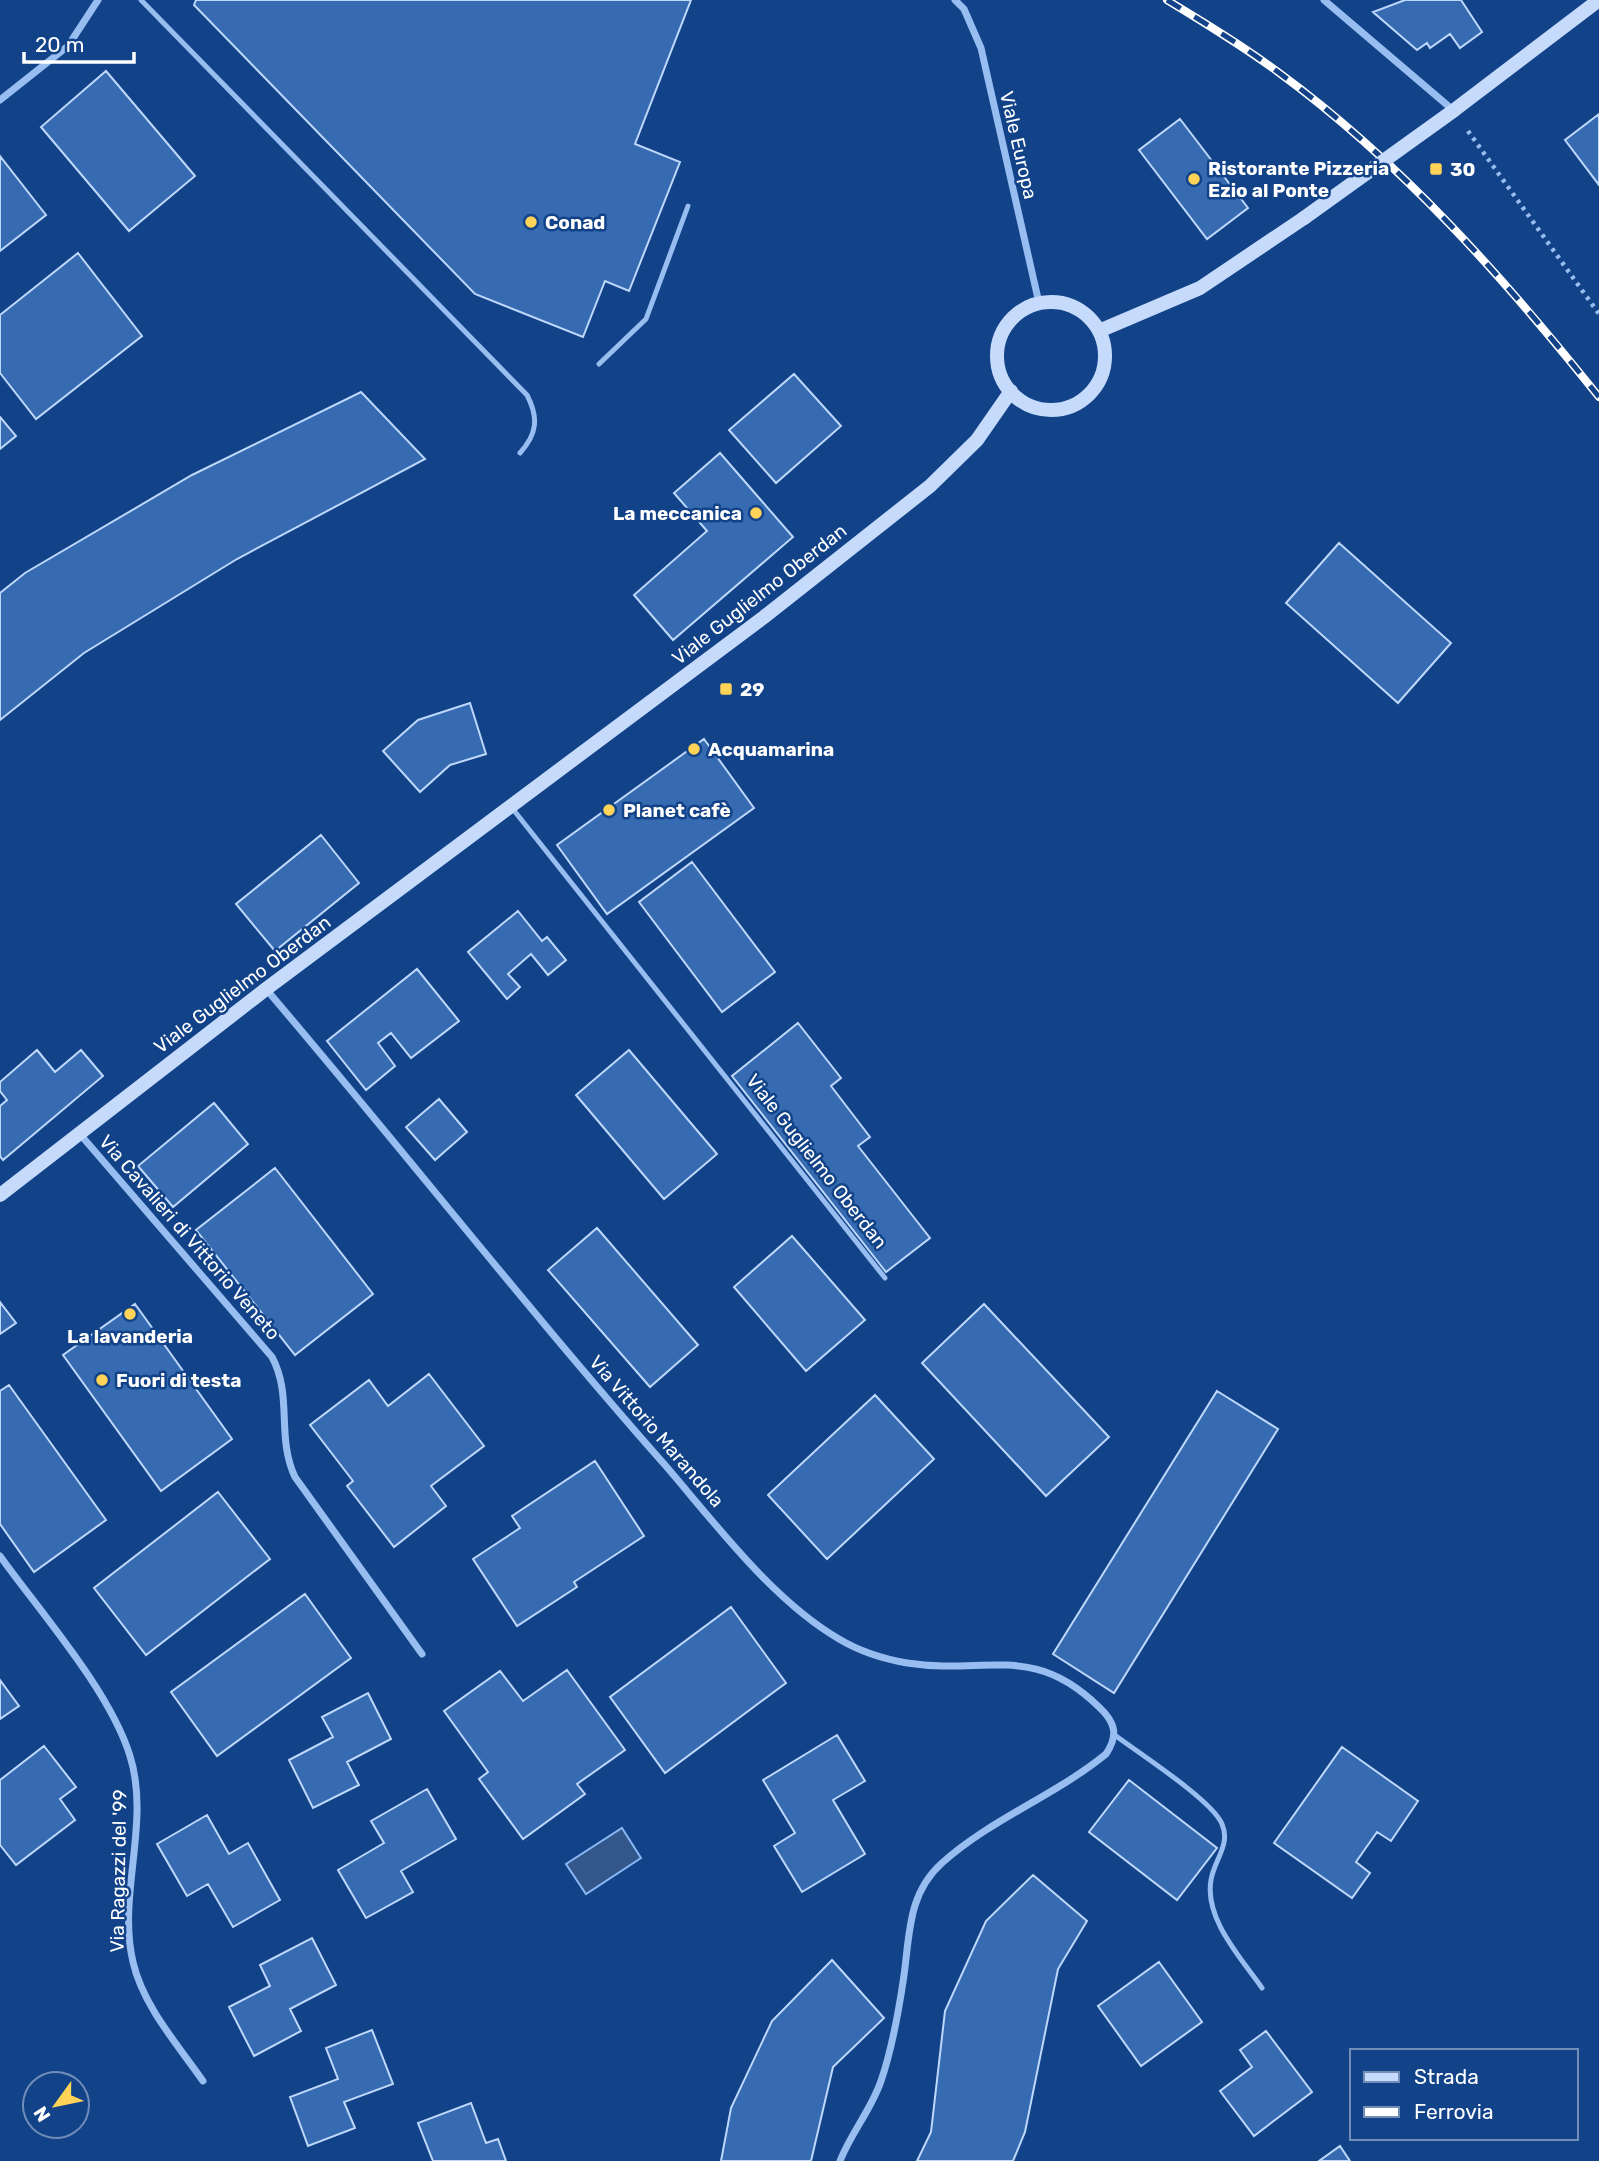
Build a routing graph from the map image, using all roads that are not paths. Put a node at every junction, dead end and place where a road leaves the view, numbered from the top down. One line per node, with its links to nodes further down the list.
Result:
1 (98, 0): 6 (street)
2 (141, 0): 13 (lane)
3 (955, 0): 9 (street, Viale Europa)
4 (1324, 0): 7 (street)
5 (1599, 0): 7 (main road)
6 (0, 100)
7 (1453, 111): 10 (main road, bridge)
8 (688, 206): 11 (lane)
9 (1039, 303): 10 (main road); 12 (main road)
10 (1099, 331): 12 (main road)
11 (599, 364)
12 (1011, 391): 14 (main road, Viale Guglielmo Oberdan)
13 (520, 453)
14 (510, 806): 15 (main road, Viale Guglielmo Oberdan); 18 (lane, Viale Guglielmo Oberdan)
15 (266, 989): 16 (main road, Viale Guglielmo Oberdan); 21 (street, Via Vittorio Marandola)
16 (79, 1133): 17 (main road, Viale Guglielmo Oberdan); 20 (street, Via Cavalieri di Vittorio Veneto)
17 (0, 1195)
18 (885, 1278)
19 (0, 1556): 23 (street, Via Ragazzi del '99)
20 (422, 1654)
21 (1116, 1736): 22 (lane, Via Vittorio Marandola); 24 (street)
22 (1262, 1988)
23 (203, 2081)
24 (839, 2161)

